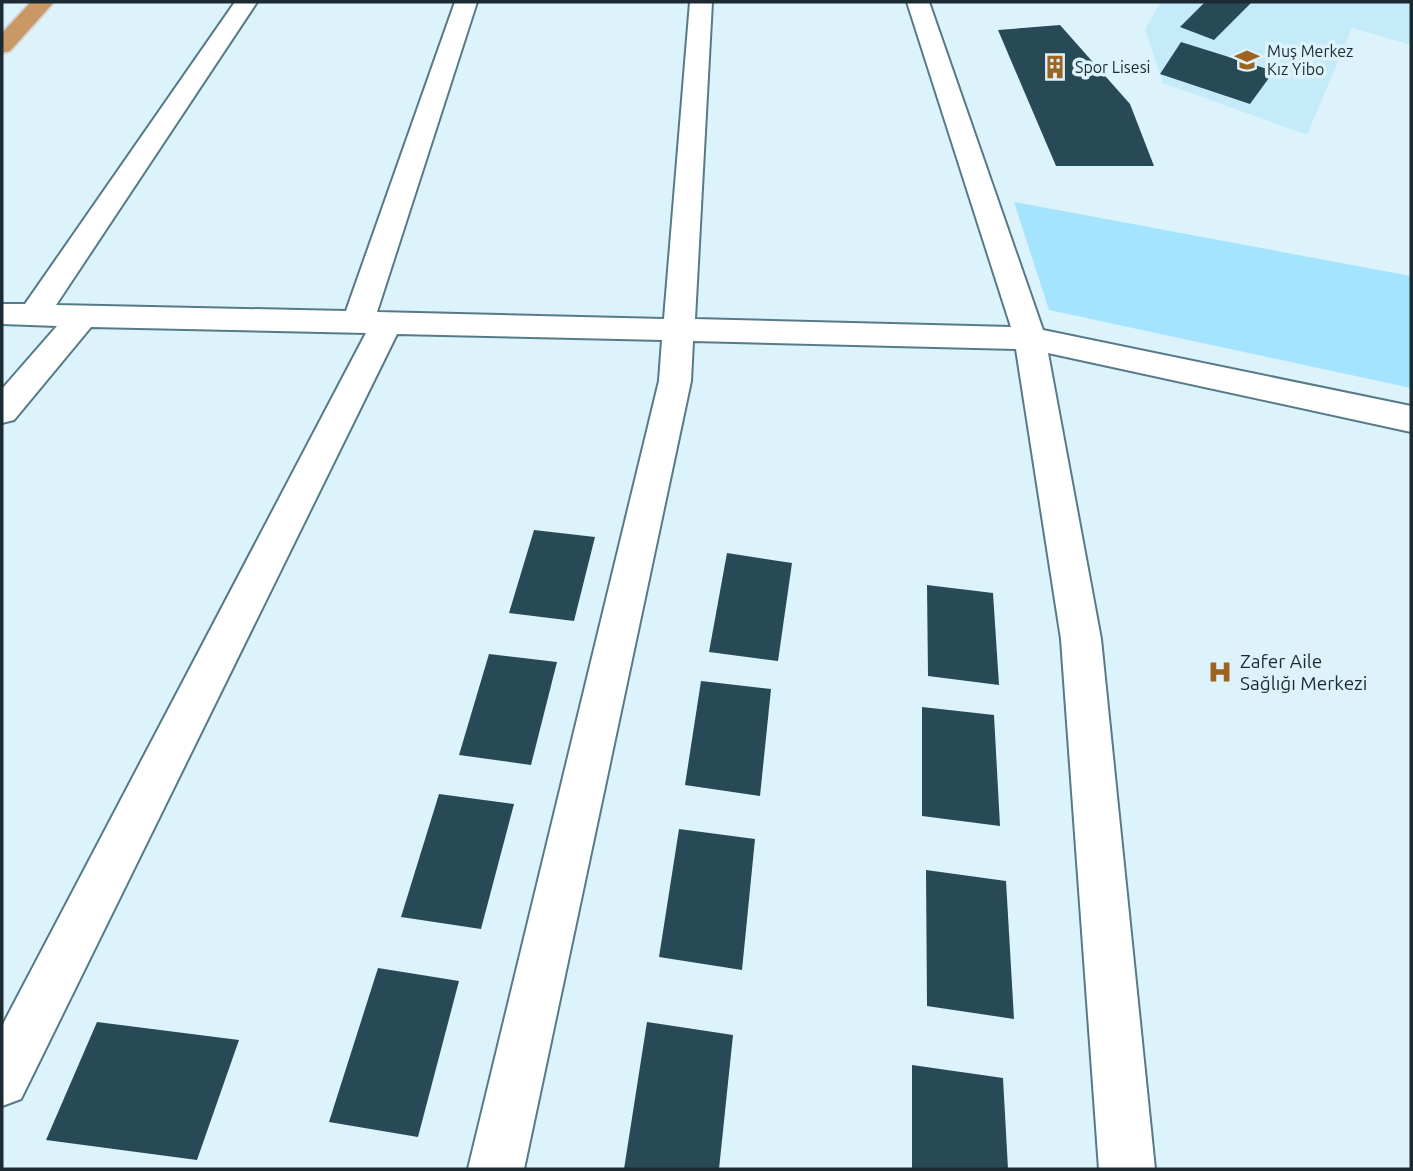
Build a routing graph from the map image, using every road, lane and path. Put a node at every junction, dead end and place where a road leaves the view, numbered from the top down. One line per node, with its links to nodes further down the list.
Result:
1 (43, 2): 6 (highway)
2 (246, 2): 8 (street)
3 (466, 2): 10 (street)
4 (701, 2): 11 (street)
5 (918, 2): 12 (street)
6 (2, 46)
7 (2, 314): 8 (street)
8 (33, 315): 9 (street)
9 (83, 316): 10 (street); 13 (street)
10 (372, 323): 11 (street); 15 (street)
11 (676, 330): 12 (street); 16 (street)
12 (1030, 338): 14 (street); 17 (street)
13 (2, 411)
14 (1411, 419)
15 (2, 1080)
16 (496, 1169)
17 (1127, 1169)

